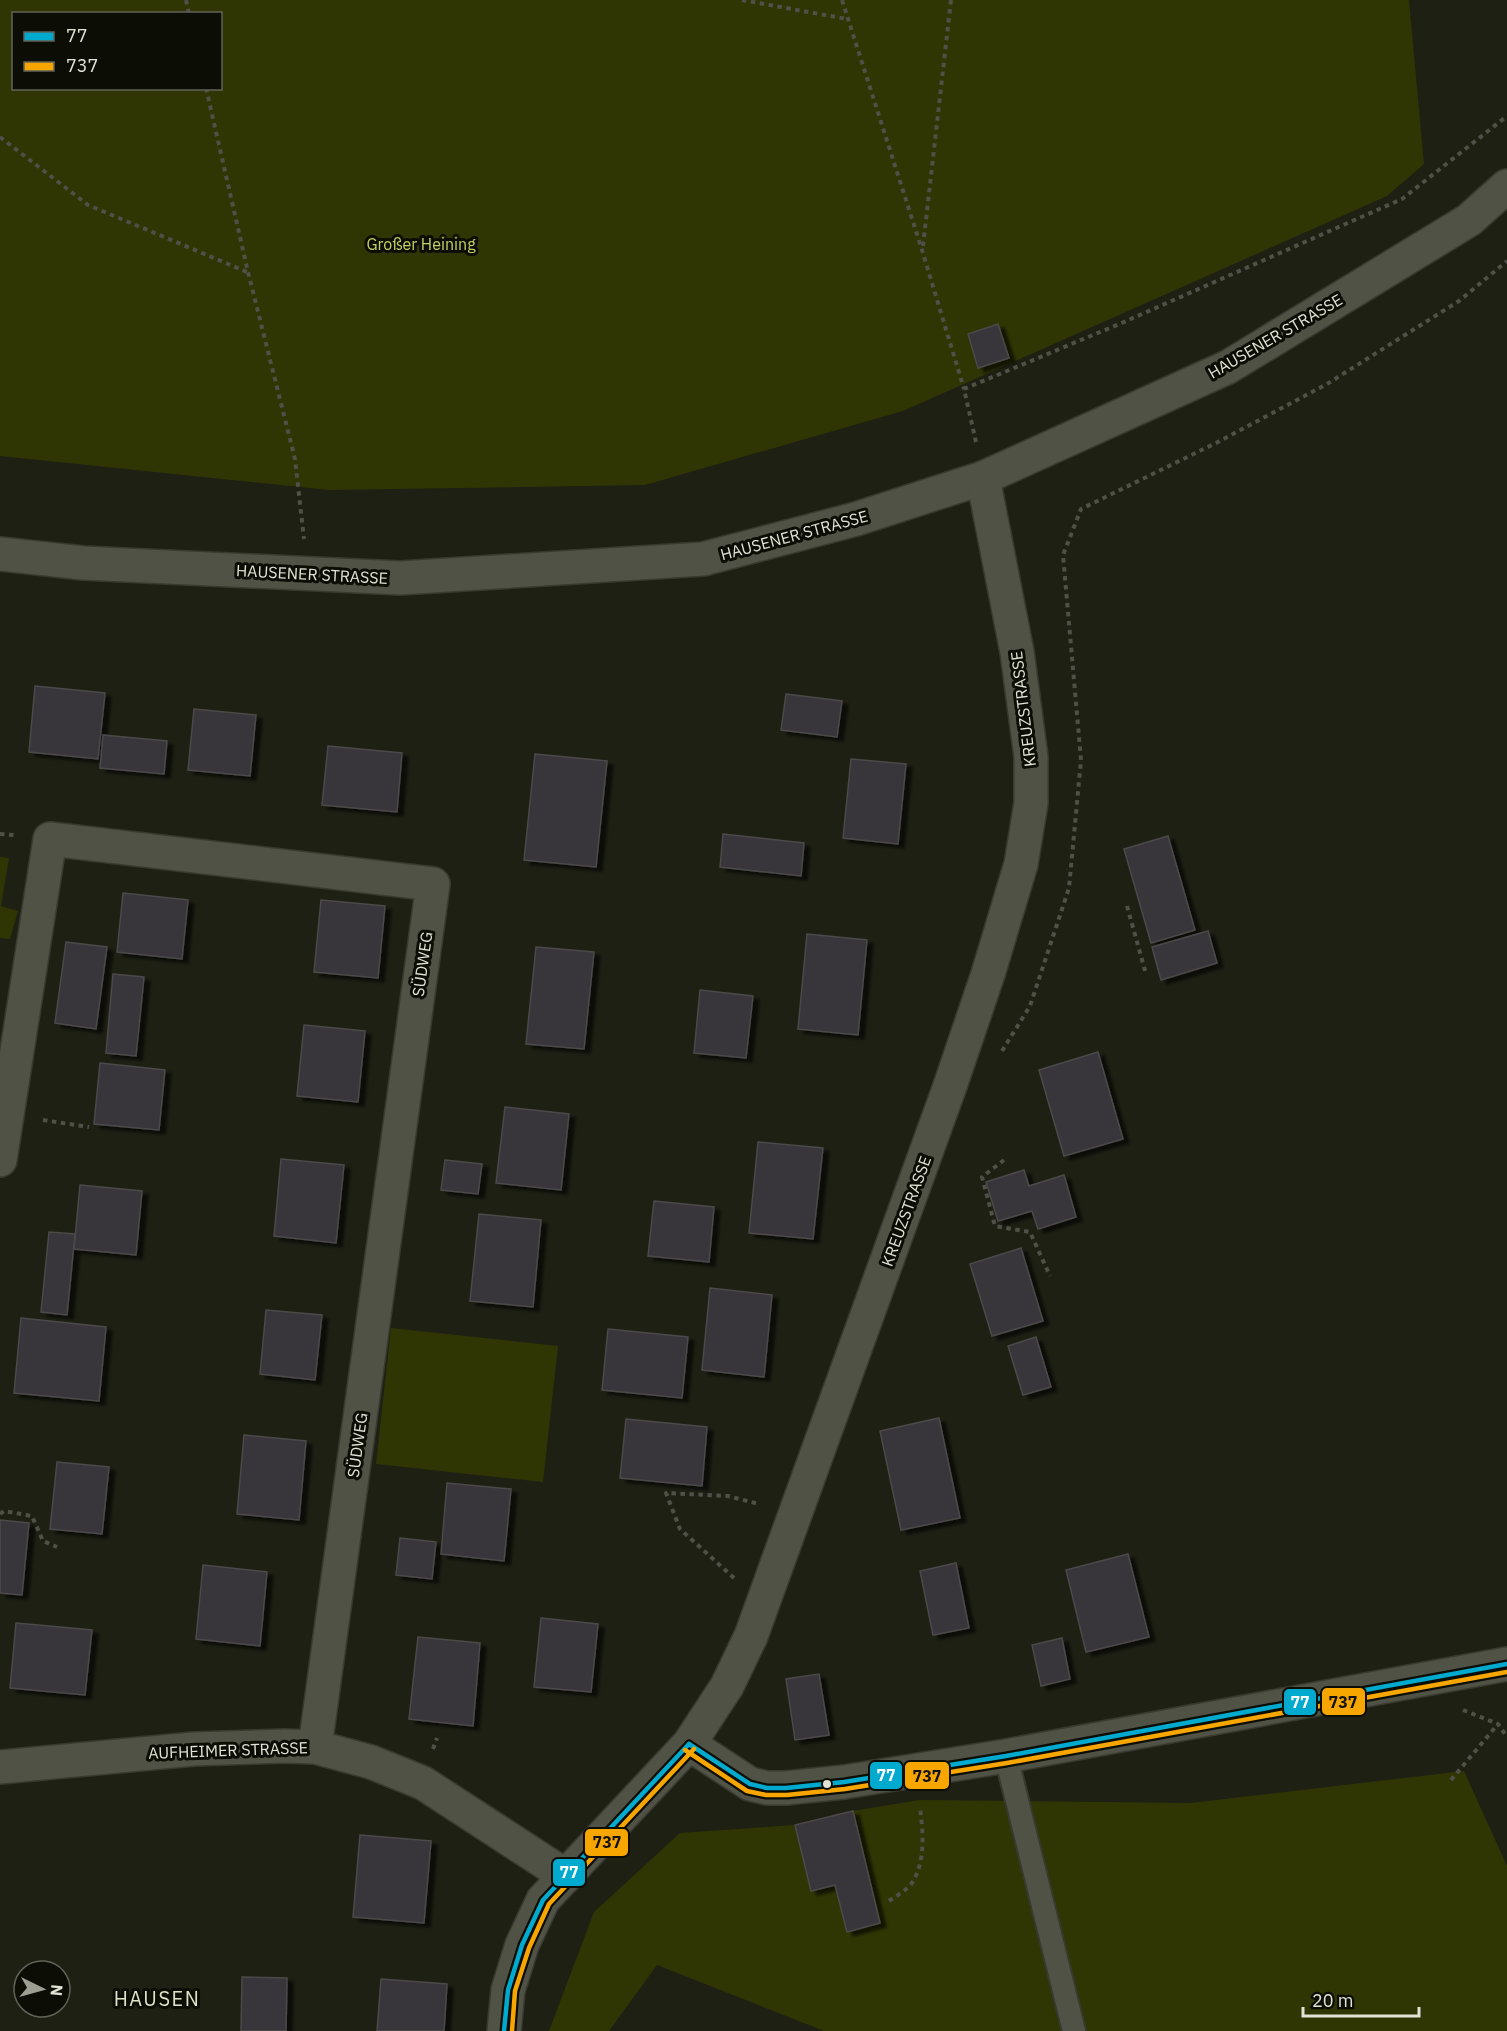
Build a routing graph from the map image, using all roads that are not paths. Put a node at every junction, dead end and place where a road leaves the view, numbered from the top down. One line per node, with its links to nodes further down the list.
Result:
1 (1507, 186): 2 (street, HAUSENER STRASSE)
2 (983, 478): 3 (street, HAUSENER STRASSE); 6 (street, KREUZSTRASSE)
3 (0, 554)
4 (0, 1160): 7 (street, SÜDWEG)
5 (1507, 1664): 8 (street)
6 (689, 1744): 8 (street); 10 (street, KREUZSTRASSE)
7 (315, 1747): 9 (street, AUFHEIMER STRASSE); 10 (street, AUFHEIMER STRASSE)
8 (1006, 1756): 12 (lane)
9 (0, 1767)
10 (566, 1876): 11 (street, KREUZSTRASSE)
11 (504, 2031)
12 (1074, 2031)

